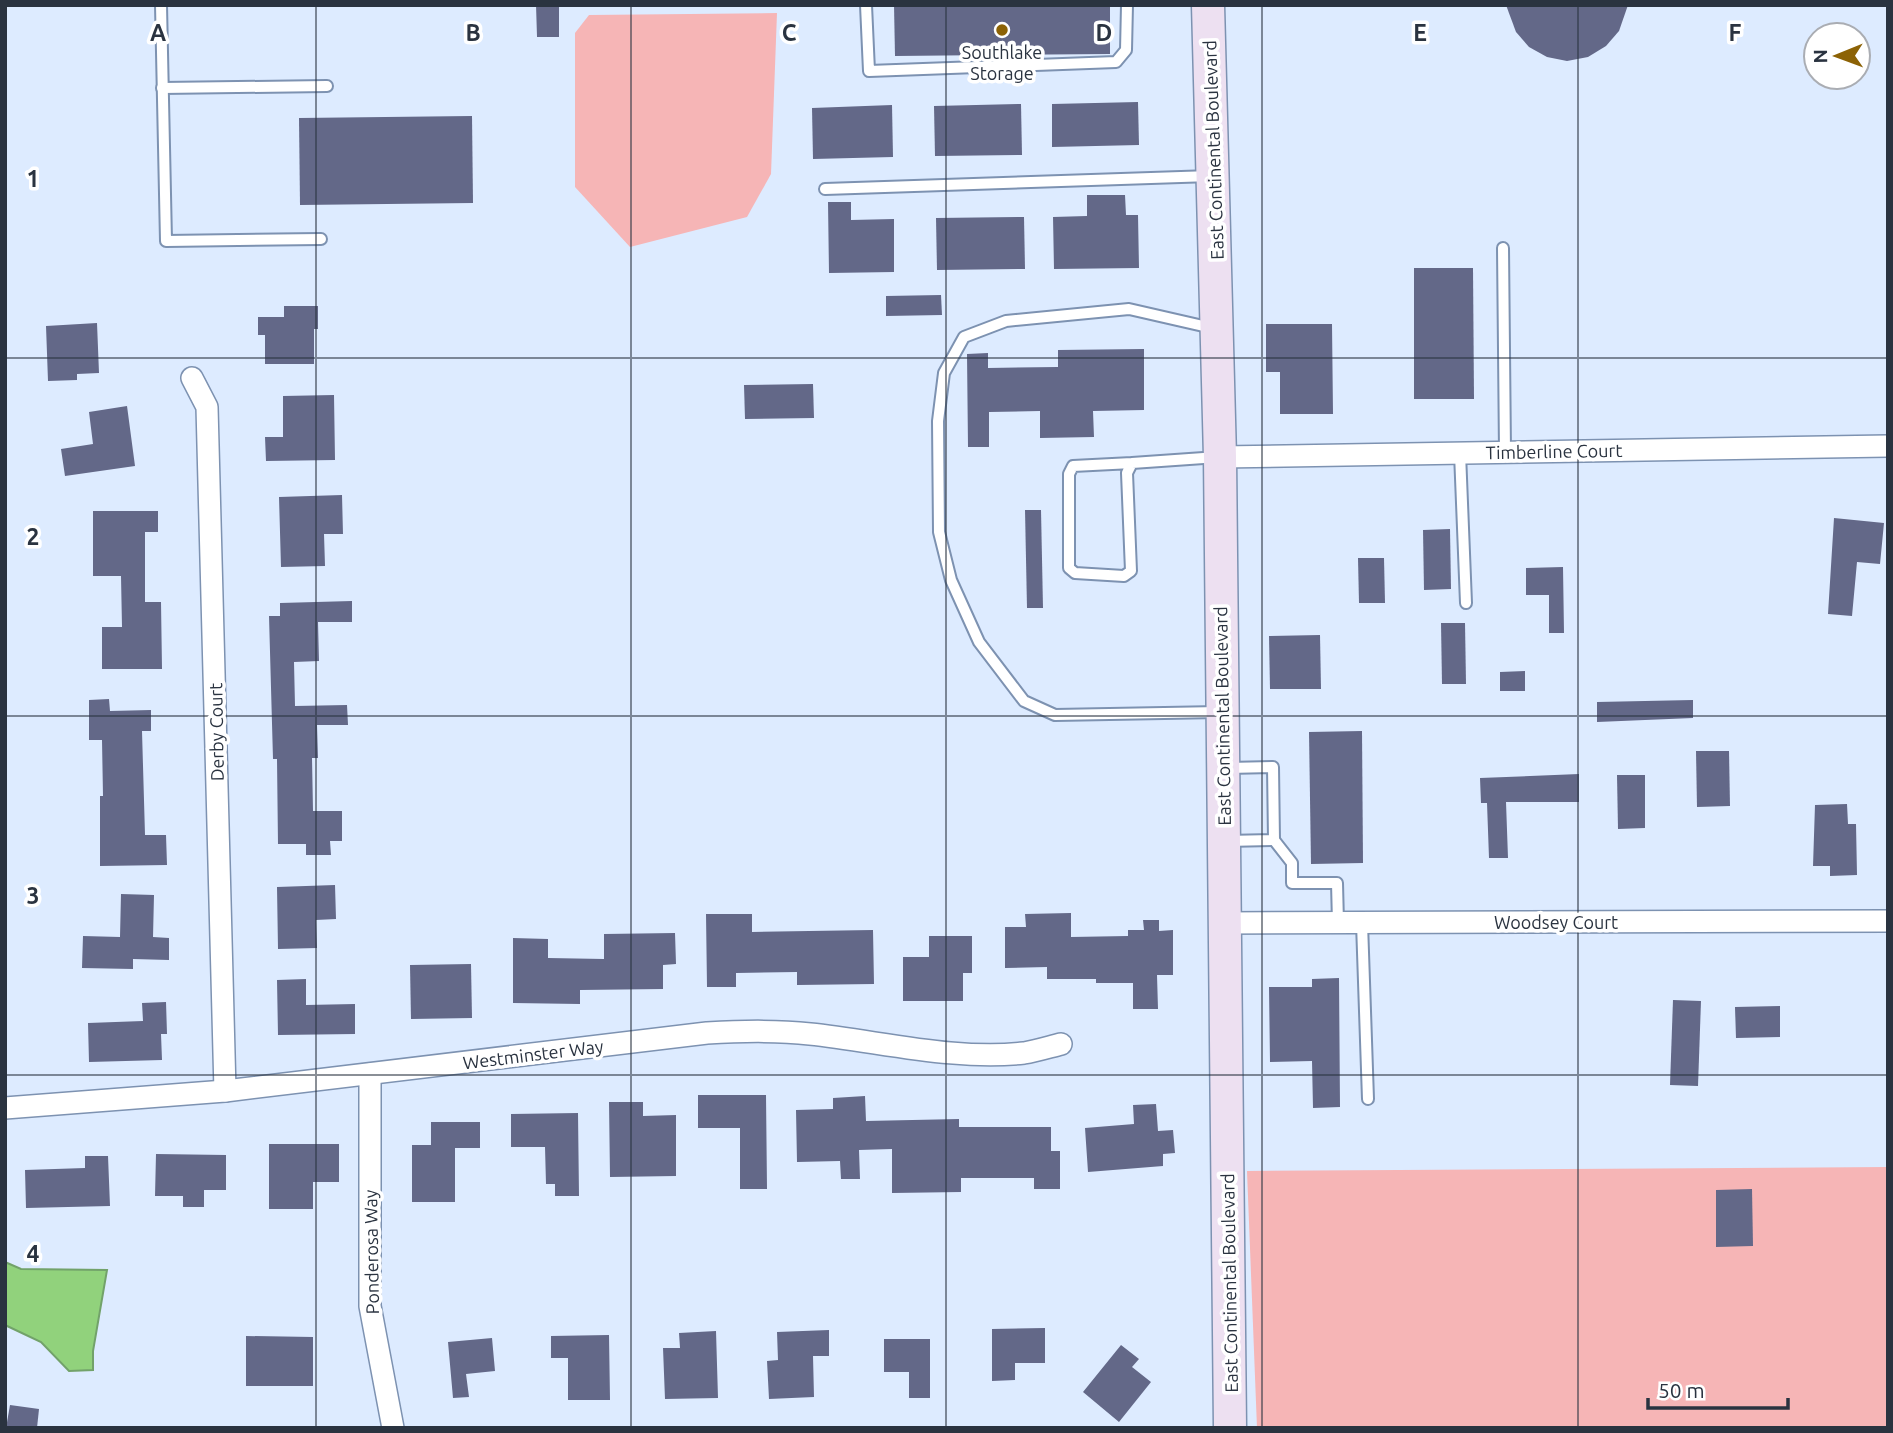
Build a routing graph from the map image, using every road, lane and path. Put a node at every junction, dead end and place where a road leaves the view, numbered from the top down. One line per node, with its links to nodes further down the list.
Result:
1 (161, 5): 6 (lane)
2 (866, 5): 3 (lane)
3 (1127, 5)
4 (1208, 5): 7 (main road, East Continental Boulevard)
5 (327, 86): 6 (lane)
6 (162, 88): 9 (lane)
7 (1213, 176): 8 (lane); 11 (main road, East Continental Boulevard)
8 (825, 189)
9 (321, 239)
10 (1503, 248): 14 (lane)
11 (1218, 329): 16 (main road, East Continental Boulevard); 19 (lane)
12 (192, 377): 29 (street, Derby Court)
13 (1888, 446): 14 (street, Timberline Court)
14 (1505, 452): 15 (street, Timberline Court)
15 (1460, 453): 16 (street, Timberline Court); 18 (lane)
16 (1220, 457): 17 (lane); 19 (main road, East Continental Boulevard)
17 (1132, 463): 17 (lane)
18 (1466, 603)
19 (1222, 712): 20 (main road, East Continental Boulevard)
20 (1223, 768): 21 (lane); 22 (main road, East Continental Boulevard)
21 (1274, 840): 22 (lane); 25 (lane)
22 (1223, 841): 24 (main road, East Continental Boulevard)
23 (1888, 921): 26 (street, Woodsey Court)
24 (1224, 923): 25 (street, Woodsey Court); 33 (main road, East Continental Boulevard)
25 (1338, 923): 26 (street, Woodsey Court)
26 (1362, 923): 30 (lane)
27 (1061, 1045): 28 (street, Westminster Way)
28 (370, 1074): 29 (street, Westminster Way); 32 (street, Ponderosa Way)
29 (225, 1091): 31 (street, Westminster Way)
30 (1368, 1099)
31 (5, 1108)
32 (393, 1428)
33 (1230, 1428)

